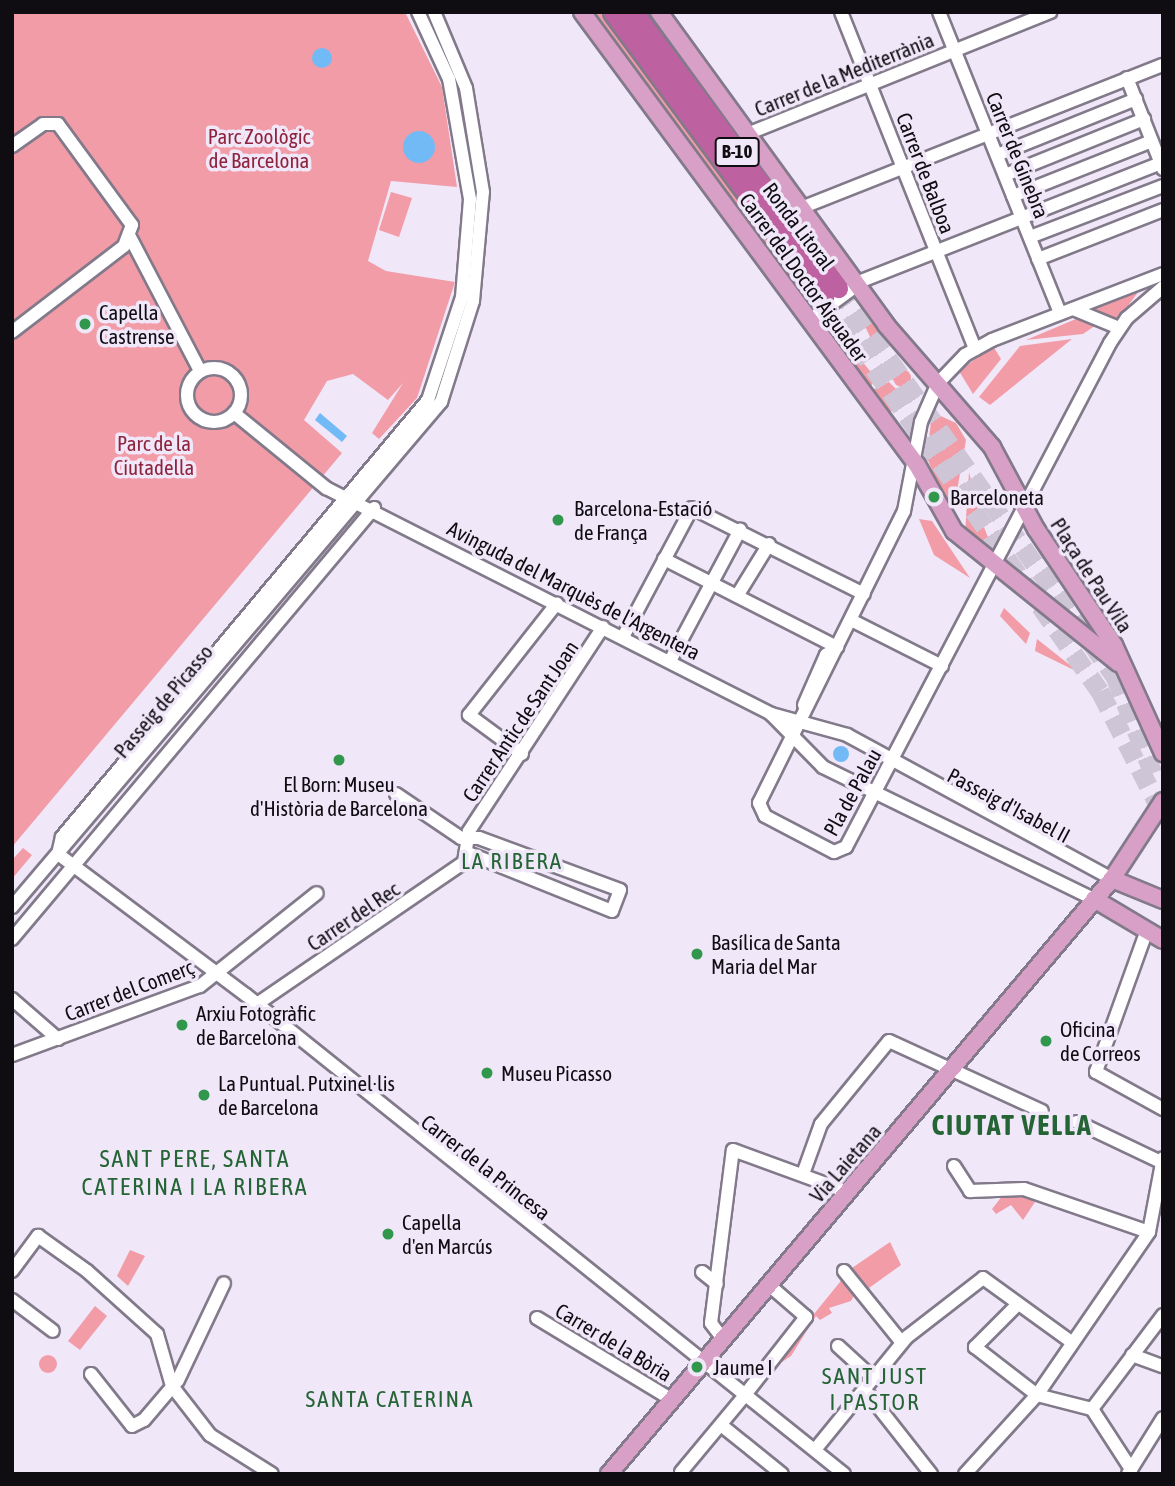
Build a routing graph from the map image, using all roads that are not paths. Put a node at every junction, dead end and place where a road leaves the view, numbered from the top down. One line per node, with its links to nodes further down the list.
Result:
1 (418, 12): 45 (street)
2 (434, 12): 45 (street)
3 (582, 12): 37 (main road, Carrer del Doctor Aiguader)
4 (613, 12): 35 (highway, Ronda Litoral / B-10)
5 (659, 12): 17 (main road, Carrer del Doctor Aiguader)
6 (841, 12): 13 (street, Carrer de Balboa)
7 (939, 12): 10 (street, Carrer de Ginebra)
8 (1050, 12): 10 (street, Carrer de la Mediterrània)
9 (635, 14): 35 (highway, Ronda Litoral / B-10)
10 (955, 50): 13 (street, Carrer de la Mediterrània); 16 (street, Carrer de Ginebra)
11 (1163, 65): 12 (street)
12 (1127, 78): 14 (street); 16 (street)
13 (870, 83): 17 (street, Carrer de la Mediterrània); 22 (street, Carrer de Balboa)
14 (1136, 99): 15 (street); 20 (street)
15 (1144, 119): 18 (street); 23 (street)
16 (988, 133): 20 (street, Carrer de Ginebra); 22 (street)
17 (747, 134): 26 (main road, Carrer del Doctor Aiguader)
18 (1152, 141): 21 (street); 25 (street)
19 (12, 146): 29 (street)
20 (997, 155): 23 (street, Carrer de Ginebra)
21 (1162, 165): 28 (street)
22 (904, 169): 26 (street); 31 (street, Carrer de Balboa)
23 (1005, 175): 25 (street, Carrer de Ginebra)
24 (1163, 186): 30 (street)
25 (1013, 196): 28 (street, Carrer de Ginebra)
26 (801, 208): 35 (main road, Carrer del Doctor Aiguader)
27 (1163, 210): 32 (street)
28 (1022, 218): 30 (street, Carrer de Ginebra); 31 (street)
29 (130, 237): 38 (street); 41 (street)
30 (1030, 237): 32 (street, Carrer de Ginebra)
31 (936, 251): 35 (street); 40 (street, Carrer de Balboa)
32 (1038, 259): 36 (street, Carrer de Ginebra)
33 (1163, 274): 36 (street)
34 (1163, 287): 39 (street, Plaça de Pau Vila)
35 (839, 290): 37 (street); 42 (main road, Carrer del Doctor Aiguader)
36 (1066, 311): 39 (street); 40 (street)
37 (810, 320): 44 (main road, Carrer del Doctor Aiguader)
38 (12, 332)
39 (1116, 334): 46 (street, Plaça de Pau Vila)
40 (975, 349): 42 (street)
41 (200, 371): 43 (street); 43 (street)
42 (938, 383): 44 (street); 46 (main road, Plaça de Pau Vila)
43 (234, 413): 45 (street, Avinguda del Marquès de l'Argentera)
44 (918, 465): 51 (main road, Plaça de Pau Vila); 53 (street, Pla de Palau)
45 (354, 499): 47 (street, Avinguda del Marquès de l'Argentera); 67 (street, Passeig de Picasso); 77 (street)
46 (1024, 507): 51 (street, Plaça de Pau Vila); 62 (main road, Plaça de Pau Vila)
47 (374, 508): 55 (street, Avinguda del Marquès de l'Argentera); 70 (street)
48 (740, 530): 49 (street); 50 (street); 52 (street)
49 (769, 544): 53 (street); 54 (street)
50 (664, 559): 52 (street); 58 (street)
51 (993, 565): 61 (street, Pla de Palau); 62 (main road, Plaça de Pau Vila)
52 (709, 583): 54 (street); 60 (street)
53 (864, 594): 56 (street, Pla de Palau)
54 (737, 596): 59 (street)
55 (557, 603): 57 (street, Avinguda del Marquès de l'Argentera); 69 (street)
56 (851, 620): 59 (street, Pla de Palau); 61 (street)
57 (603, 627): 58 (street, Avinguda del Marquès de l'Argentera); 69 (street, Carrer Antic de Sant Joan)
58 (623, 637): 60 (street, Avinguda del Marquès de l'Argentera)
59 (837, 647): 64 (street, Pla de Palau)
60 (670, 662): 63 (street, Avinguda del Marquès de l'Argentera)
61 (942, 666): 71 (street, Pla de Palau)
62 (1122, 666): 65 (main road, Plaça de Pau Vila)
63 (771, 714): 64 (street, Avinguda del Marquès de l'Argentera); 66 (street, Avinguda del Marquès de l'Argentera)
64 (800, 719): 66 (street, Pla de Palau); 71 (street, Avinguda del Marquès de l'Argentera)
65 (1158, 731): 68 (main road, Plaça de Pau Vila)
66 (791, 735): 72 (street, Avinguda del Marquès de l'Argentera); 72 (street, Pla de Palau)
67 (146, 751): 70 (street); 77 (street, Passeig de Picasso)
68 (1163, 753)
69 (522, 754): 75 (street, Carrer Antic de Sant Joan)
70 (160, 763): 78 (street)
71 (890, 763): 72 (street, Pla de Palau); 79 (street, Passeig d'Isabel II)
72 (876, 788): 81 (street)
73 (396, 794): 75 (street)
74 (1163, 802): 79 (main road)
75 (473, 838): 76 (street); 76 (street)
76 (468, 853): 89 (street, Carrer del Rec)
77 (58, 854): 78 (street, Carrer de la Princesa); 83 (street, Passeig de Picasso)
78 (74, 865): 85 (street); 87 (street, Carrer de la Princesa)
79 (1112, 879): 81 (main road, Via Laietana); 82 (main road)
80 (317, 893): 87 (street, Carrer del Comerç)
81 (1094, 899): 84 (main road); 92 (main road, Via Laietana)
82 (1163, 900)
83 (12, 907)
84 (1147, 930): 86 (main road); 93 (street)
85 (12, 939)
86 (1163, 940)
87 (214, 976): 89 (street, Carrer de la Princesa); 90 (street, Carrer del Comerç)
88 (12, 999): 90 (street)
89 (251, 1003): 117 (street, Carrer de la Princesa)
90 (58, 1038): 91 (street, Carrer del Comerç)
91 (12, 1055)
92 (953, 1069): 94 (street); 98 (street); 99 (main road, Via Laietana)
93 (1163, 1109)
94 (1042, 1111)
95 (1077, 1122): 96 (street)
96 (1162, 1161): 100 (street)
97 (954, 1166): 100 (street)
98 (803, 1174): 99 (street); 105 (street)
99 (848, 1192): 106 (main road, Via Laietana)
100 (1149, 1232): 114 (street)
101 (12, 1271): 121 (street)
102 (844, 1271): 113 (street)
103 (702, 1272): 105 (street)
104 (224, 1283): 121 (street)
105 (717, 1284): 112 (street)
106 (769, 1286): 112 (main road, Via Laietana); 127 (street)
107 (12, 1300): 111 (street)
108 (1018, 1304): 113 (street); 114 (street); 123 (street)
109 (1163, 1315): 116 (street)
110 (537, 1318): 124 (street, Carrer de la Bòria)
111 (53, 1331)
112 (723, 1339): 117 (main road, Via Laietana)
113 (902, 1343): 120 (street)
114 (1067, 1345): 123 (street)
115 (838, 1346): 120 (street)
116 (1132, 1355): 118 (street); 125 (street)
117 (702, 1363): 124 (main road, Via Laietana); 134 (street, Carrer de la Princesa)
118 (1163, 1366)
119 (91, 1374): 121 (street)
120 (874, 1379): 122 (street)
121 (172, 1386): 131 (street)
122 (865, 1390): 128 (street); 135 (street)
123 (1037, 1395): 125 (street); 136 (street)
124 (671, 1399): 132 (main road, Via Laietana)
125 (1093, 1409): 130 (street)
126 (1163, 1418): 130 (street)
127 (721, 1424): 129 (street); 133 (street)
128 (818, 1446)
129 (681, 1472)
130 (1134, 1472)
131 (272, 1474)
132 (609, 1474)
133 (782, 1474)
134 (844, 1474)
135 (931, 1474)
136 (965, 1474)

